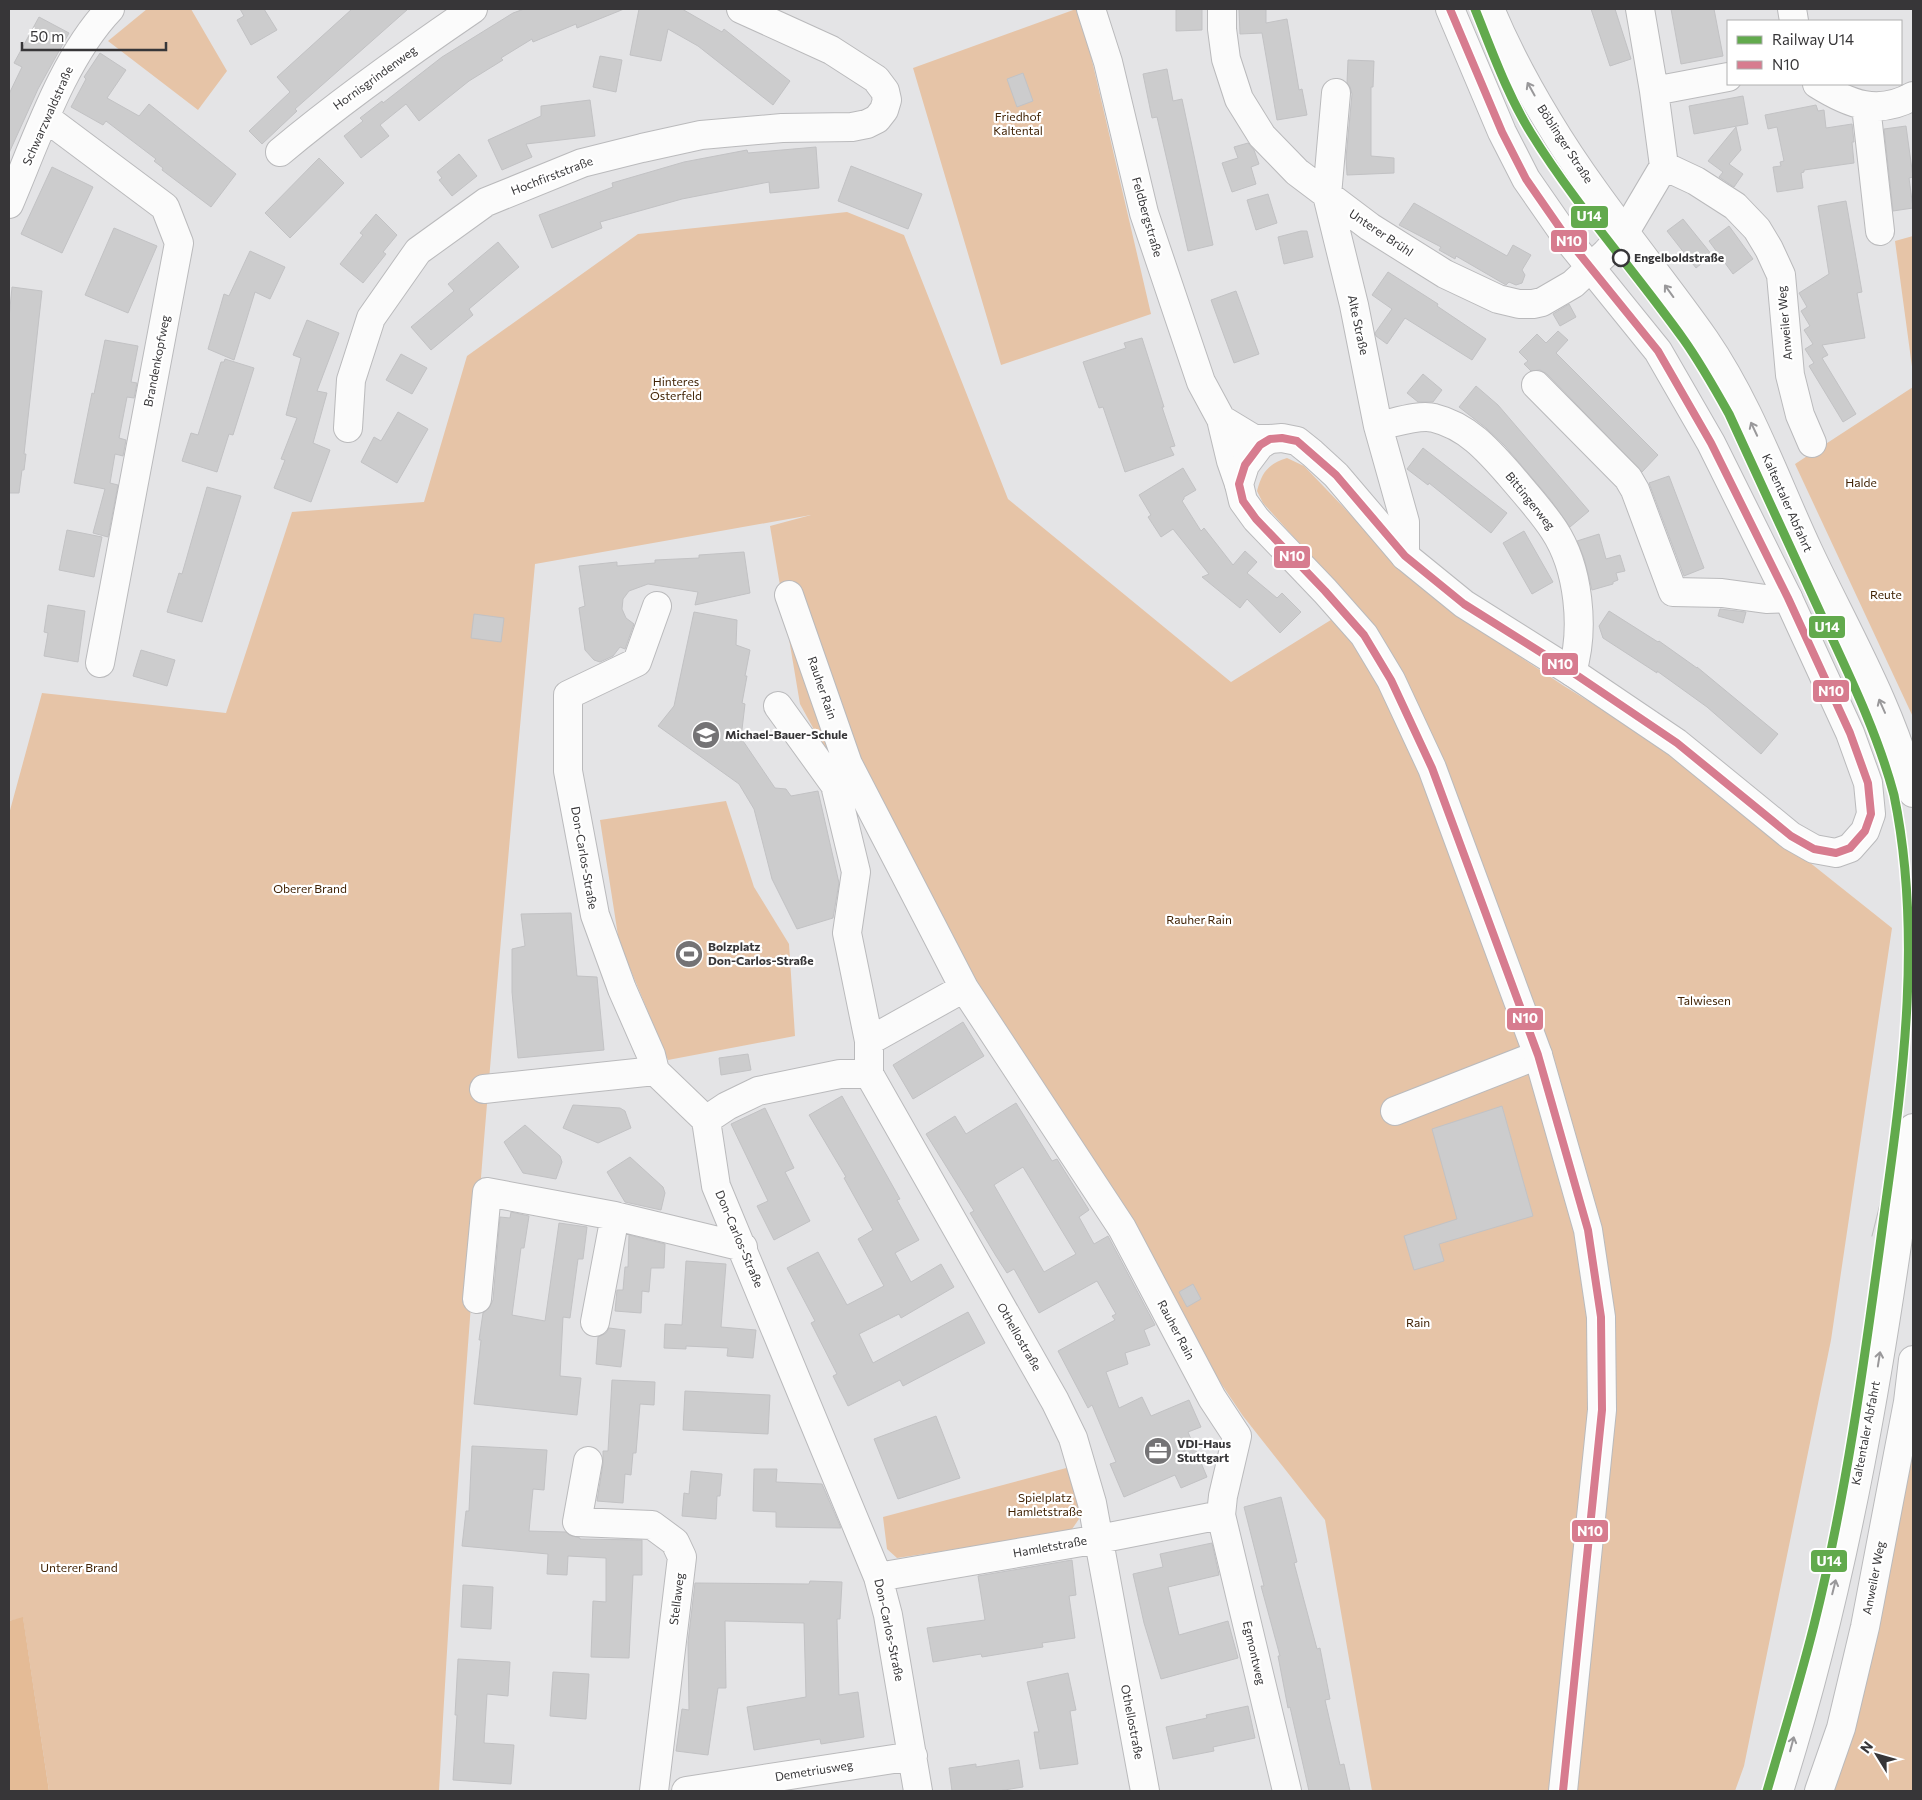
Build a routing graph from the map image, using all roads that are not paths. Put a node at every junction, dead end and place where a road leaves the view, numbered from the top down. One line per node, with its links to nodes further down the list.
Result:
1 (110, 9): 15 (street, Schwarzwaldstraße)
2 (473, 9): 16 (street, Hornisgrindenweg)
3 (741, 9): 26 (street, Hochfirststraße)
4 (1091, 9): 24 (street, Feldbergstraße)
5 (1222, 9): 18 (street, Unterer Brühl)
6 (1450, 9): 22 (street)
7 (1490, 9): 21 (street, Böblinger Straße, one-way to 7)
8 (1640, 9): 11 (street)
9 (1727, 77): 11 (street)
10 (1819, 85): 14 (street)
11 (1654, 91): 17 (street)
12 (1336, 93): 18 (street, Alte Straße)
13 (1913, 96): 14 (street)
14 (1866, 106): 20 (street)
15 (46, 118): 19 (street, Schwarzwaldstraße); 34 (street, Brandenkopfweg)
16 (280, 152)
17 (1664, 166): 21 (street); 28 (street, Anweiler Weg)
18 (1327, 195): 22 (street, Unterer Brühl); 25 (street, Alte Straße)
19 (9, 204)
20 (1880, 231)
21 (1625, 232): 22 (street); 37 (street, Kaltentaler Abfahrt, one-way to 21)
22 (1591, 268): 32 (street)
23 (1536, 385): 32 (street)
24 (1220, 419): 27 (street); 29 (street, Feldbergstraße)
25 (1378, 426): 30 (street, Alte Straße); 35 (street, Bittingerweg)
26 (348, 428)
27 (1270, 439): 29 (street); 30 (street)
28 (1812, 443)
29 (1240, 484): 40 (street)
30 (1405, 556): 35 (street)
31 (789, 595): 38 (street, Rauher Rain)
32 (1788, 598): 35 (street)
33 (657, 606): 41 (street, Don-Carlos-Straße)
34 (100, 663)
35 (1572, 672)
36 (778, 706): 39 (street)
37 (1913, 793)
38 (964, 988): 39 (street); 53 (street, Rauher Rain)
39 (869, 1041): 42 (street)
40 (1538, 1055): 44 (street); 62 (street)
41 (655, 1071): 43 (street); 45 (street, Don-Carlos-Straße)
42 (869, 1074): 45 (street); 54 (street, Othellostraße)
43 (484, 1089)
44 (1394, 1111)
45 (706, 1120): 48 (street, Don-Carlos-Straße)
46 (1913, 1128): 63 (street, Kaltentaler Abfahrt, one-way to 46)
47 (615, 1216): 48 (street); 49 (street); 50 (street)
48 (743, 1247): 55 (street, Don-Carlos-Straße)
49 (477, 1299)
50 (595, 1322)
51 (1913, 1360): 64 (street, Anweiler Weg)
52 (588, 1461): 57 (street, Stellaweg)
53 (1221, 1515): 54 (street, Hamletstraße); 61 (street, Egmontweg)
54 (1099, 1539): 55 (street, Hamletstraße); 60 (street, Othellostraße)
55 (878, 1577): 56 (street, Don-Carlos-Straße)
56 (914, 1756): 58 (street, Demetriusweg); 59 (street, Don-Carlos-Straße)
57 (654, 1791)
58 (686, 1791)
59 (918, 1791)
60 (1145, 1791)
61 (1287, 1791)
62 (1563, 1791)
63 (1779, 1791)
64 (1819, 1791)

